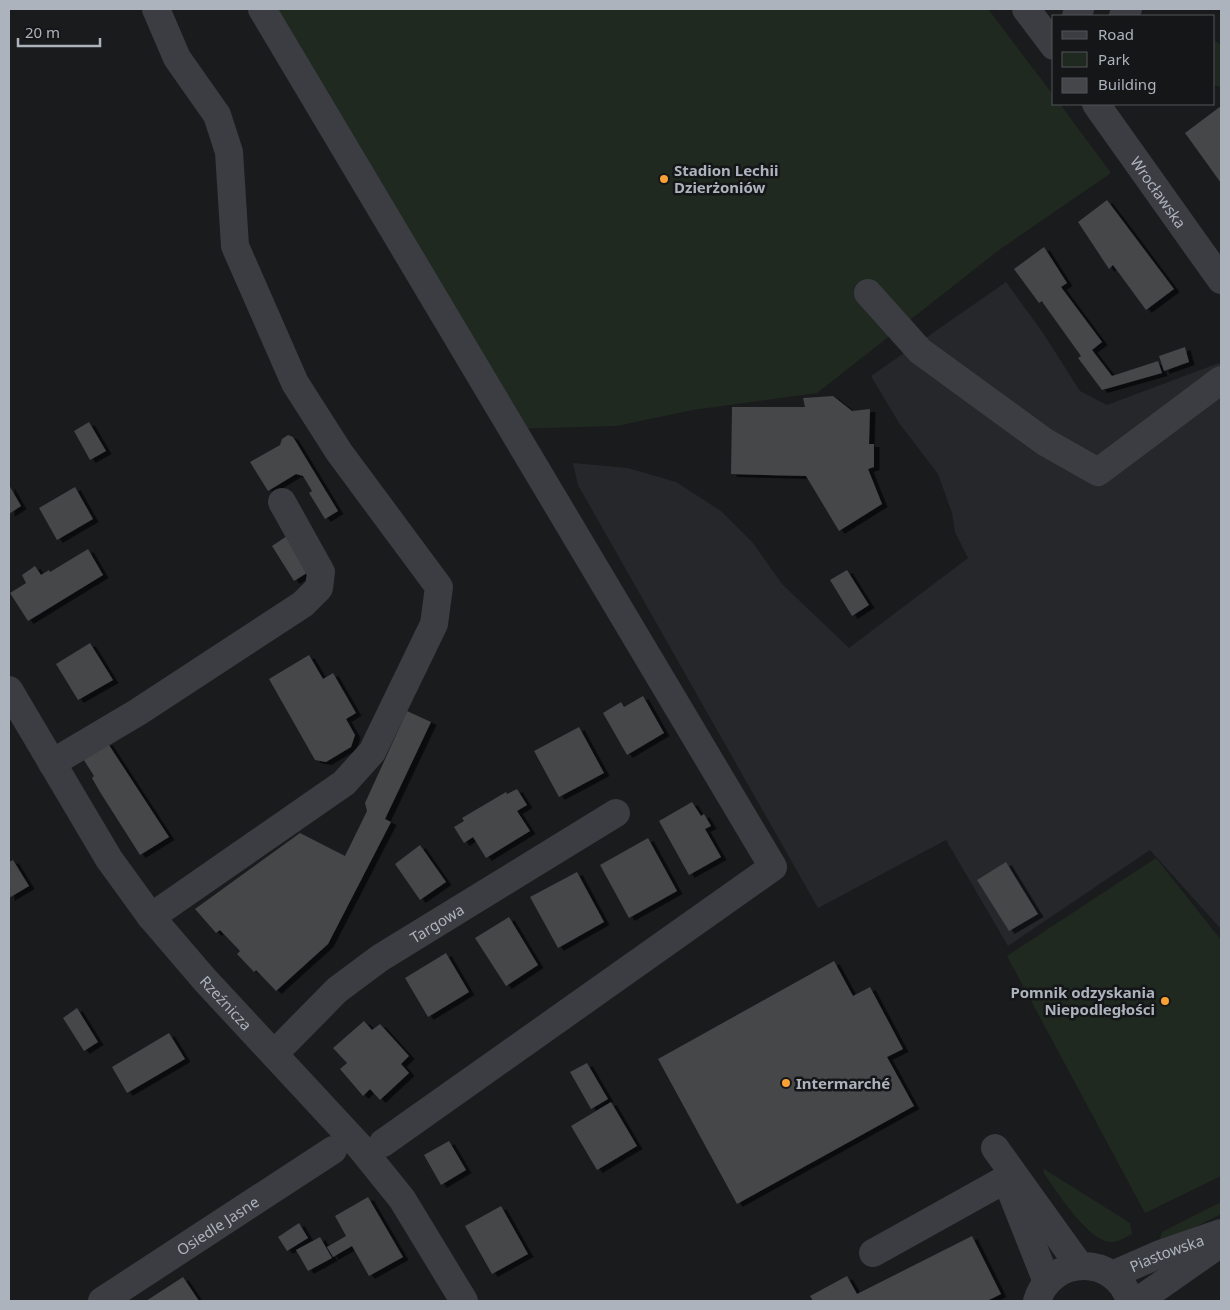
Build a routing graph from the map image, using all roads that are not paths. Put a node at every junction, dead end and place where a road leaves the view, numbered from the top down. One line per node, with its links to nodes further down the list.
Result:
1 (156, 9): 13 (street)
2 (262, 9): 15 (street)
3 (1026, 9): 4 (street)
4 (1052, 43)
5 (1097, 105): 6 (street, Wrocławska)
6 (1221, 280)
7 (868, 293): 8 (street)
8 (1221, 380)
9 (282, 502): 11 (street)
10 (9, 690): 11 (street, Rzeźnicza)
11 (52, 762): 13 (street, Rzeźnicza)
12 (616, 813): 14 (street, Targowa)
13 (151, 917): 14 (street, Rzeźnicza)
14 (274, 1054): 25 (street, Rzeźnicza)
15 (383, 1143)
16 (333, 1150): 24 (street, Osiedle Jasne)
17 (1006, 1179): 20 (street); 21 (street); 23 (street)
18 (1221, 1233): 22 (street, Piastowska)
19 (1221, 1243): 27 (street, Piastowska)
20 (873, 1253)
21 (1079, 1265): 22 (street); 23 (street)
22 (1112, 1275): 26 (street)
23 (1042, 1292)
24 (102, 1301)
25 (464, 1301)
26 (1130, 1301)
27 (1138, 1301)

